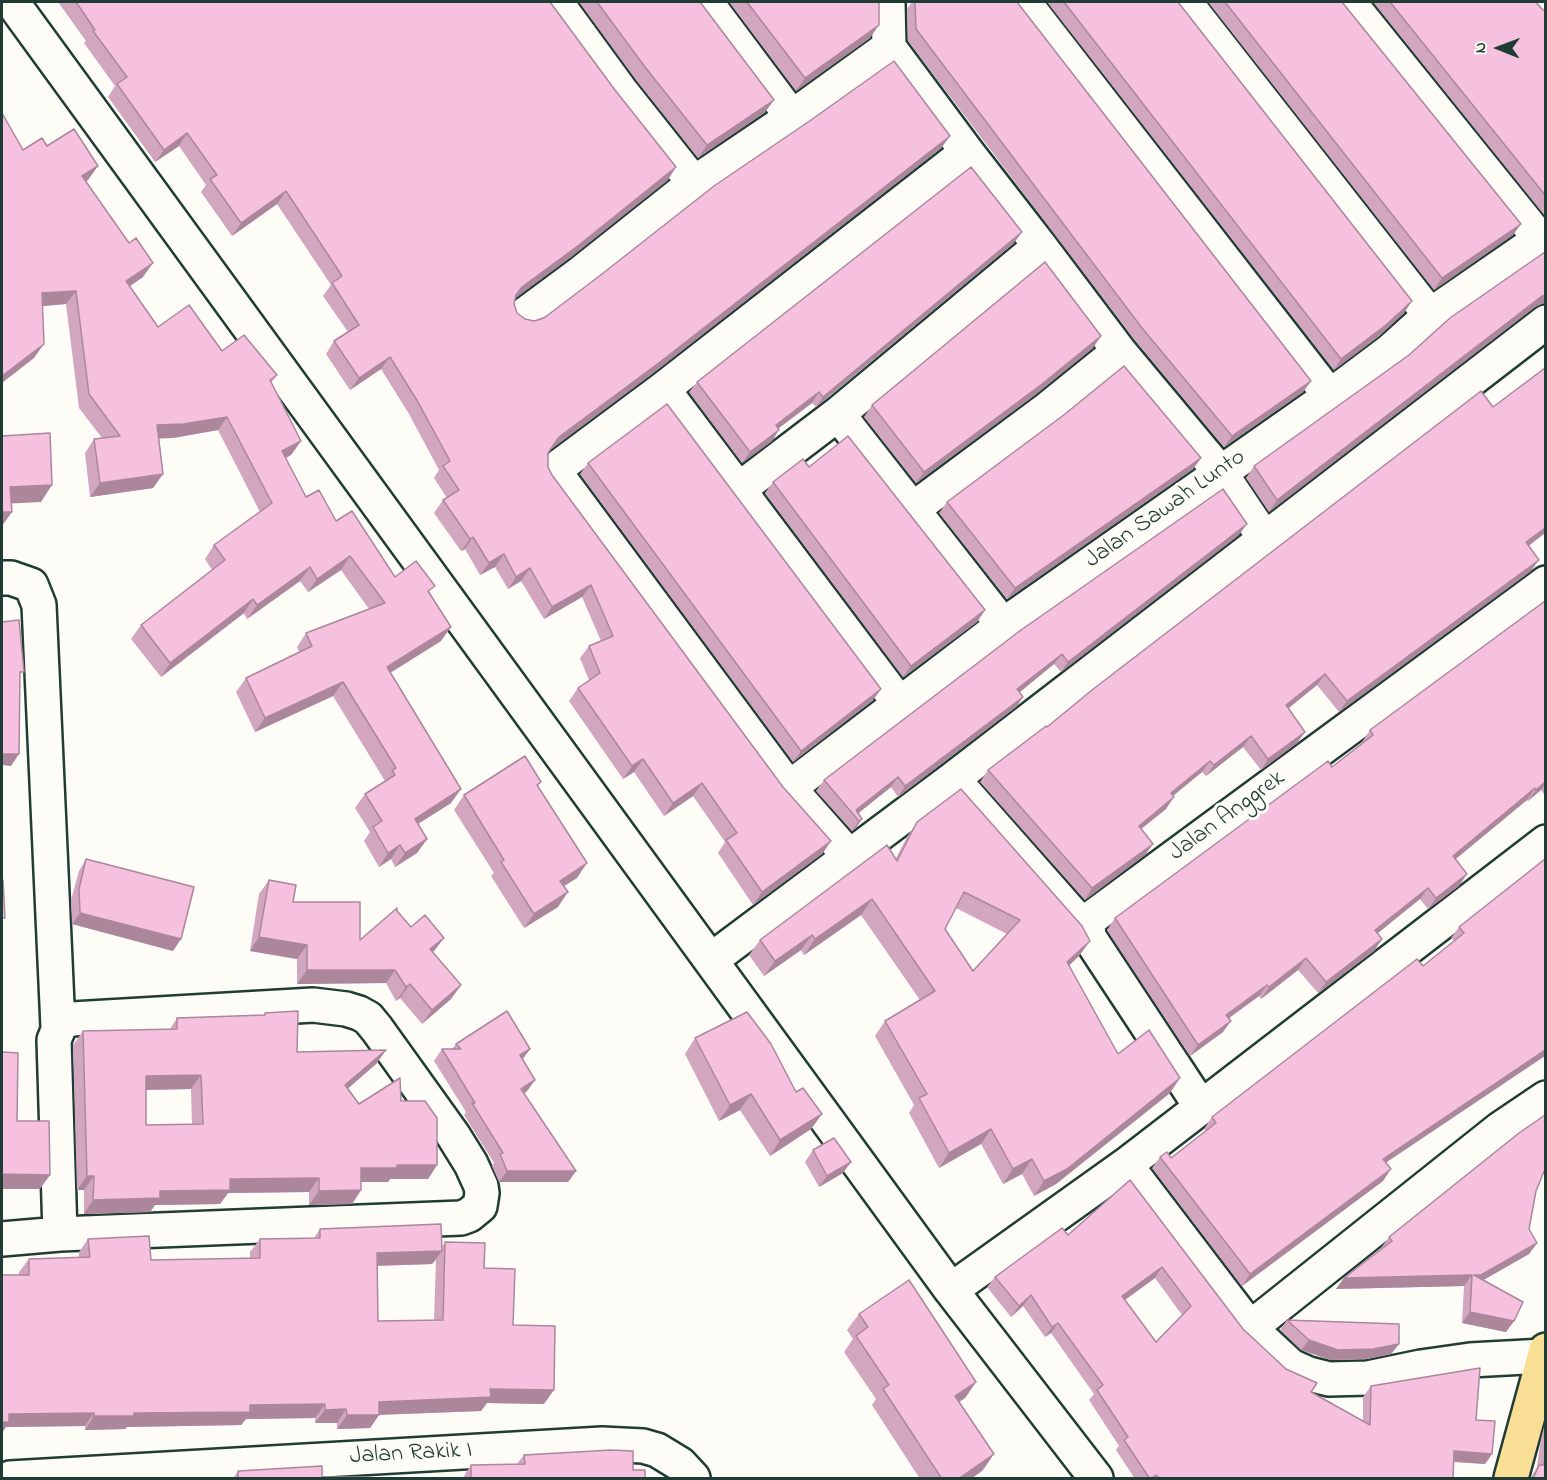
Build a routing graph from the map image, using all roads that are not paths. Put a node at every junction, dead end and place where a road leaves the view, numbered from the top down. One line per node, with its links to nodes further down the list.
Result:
1 (12, 2): 36 (street)
2 (556, 2): 13 (street)
3 (706, 2): 11 (street)
4 (888, 2): 10 (street)
5 (1023, 2): 21 (street)
6 (1185, 2): 17 (street)
7 (1349, 2): 14 (street)
8 (1542, 2): 9 (street)
9 (1545, 6)
10 (889, 47): 11 (street); 12 (street)
11 (792, 117): 13 (street)
12 (967, 153): 15 (street); 20 (street)
13 (694, 183): 16 (street)
14 (1543, 237): 17 (street, Jalan Sawah Lunto)
15 (1040, 246): 19 (street); 22 (street)
16 (524, 315)
17 (1430, 315): 21 (street, Jalan Sawah Lunto)
18 (1545, 322): 26 (street)
19 (1119, 351): 23 (street); 25 (street)
20 (663, 389): 24 (street); 32 (street)
21 (1330, 396): 23 (street, Jalan Sawah Lunto)
22 (838, 414): 24 (street); 25 (street)
23 (1221, 472): 26 (street); 29 (street, Jalan Sawah Lunto)
24 (738, 490): 30 (street)
25 (913, 509): 29 (street)
26 (1265, 539): 31 (street)
27 (2, 578): 37 (street)
28 (1545, 583): 35 (street, Jalan Anggrek)
29 (1003, 625): 30 (street, Jalan Sawah Lunto)
30 (899, 703): 32 (street, Jalan Sawah Lunto)
31 (953, 779): 34 (street); 35 (street)
32 (789, 788): 34 (street)
33 (1545, 842): 39 (street)
34 (850, 857): 36 (street)
35 (1088, 932): 39 (street)
36 (711, 960): 43 (street)
37 (58, 1027): 41 (street); 41 (street)
38 (1545, 1098): 44 (street)
39 (1201, 1107): 40 (street)
40 (1126, 1165): 43 (street); 44 (street)
41 (60, 1234): 42 (street)
42 (2, 1239)
43 (951, 1290): 49 (street)
44 (1251, 1328): 45 (street)
45 (1544, 1353): 46 (main road)
46 (1538, 1408): 50 (main road)
47 (10, 1479): 48 (street, Jalan Rakik I)
48 (693, 1479)
49 (1096, 1479)
50 (1510, 1479)

